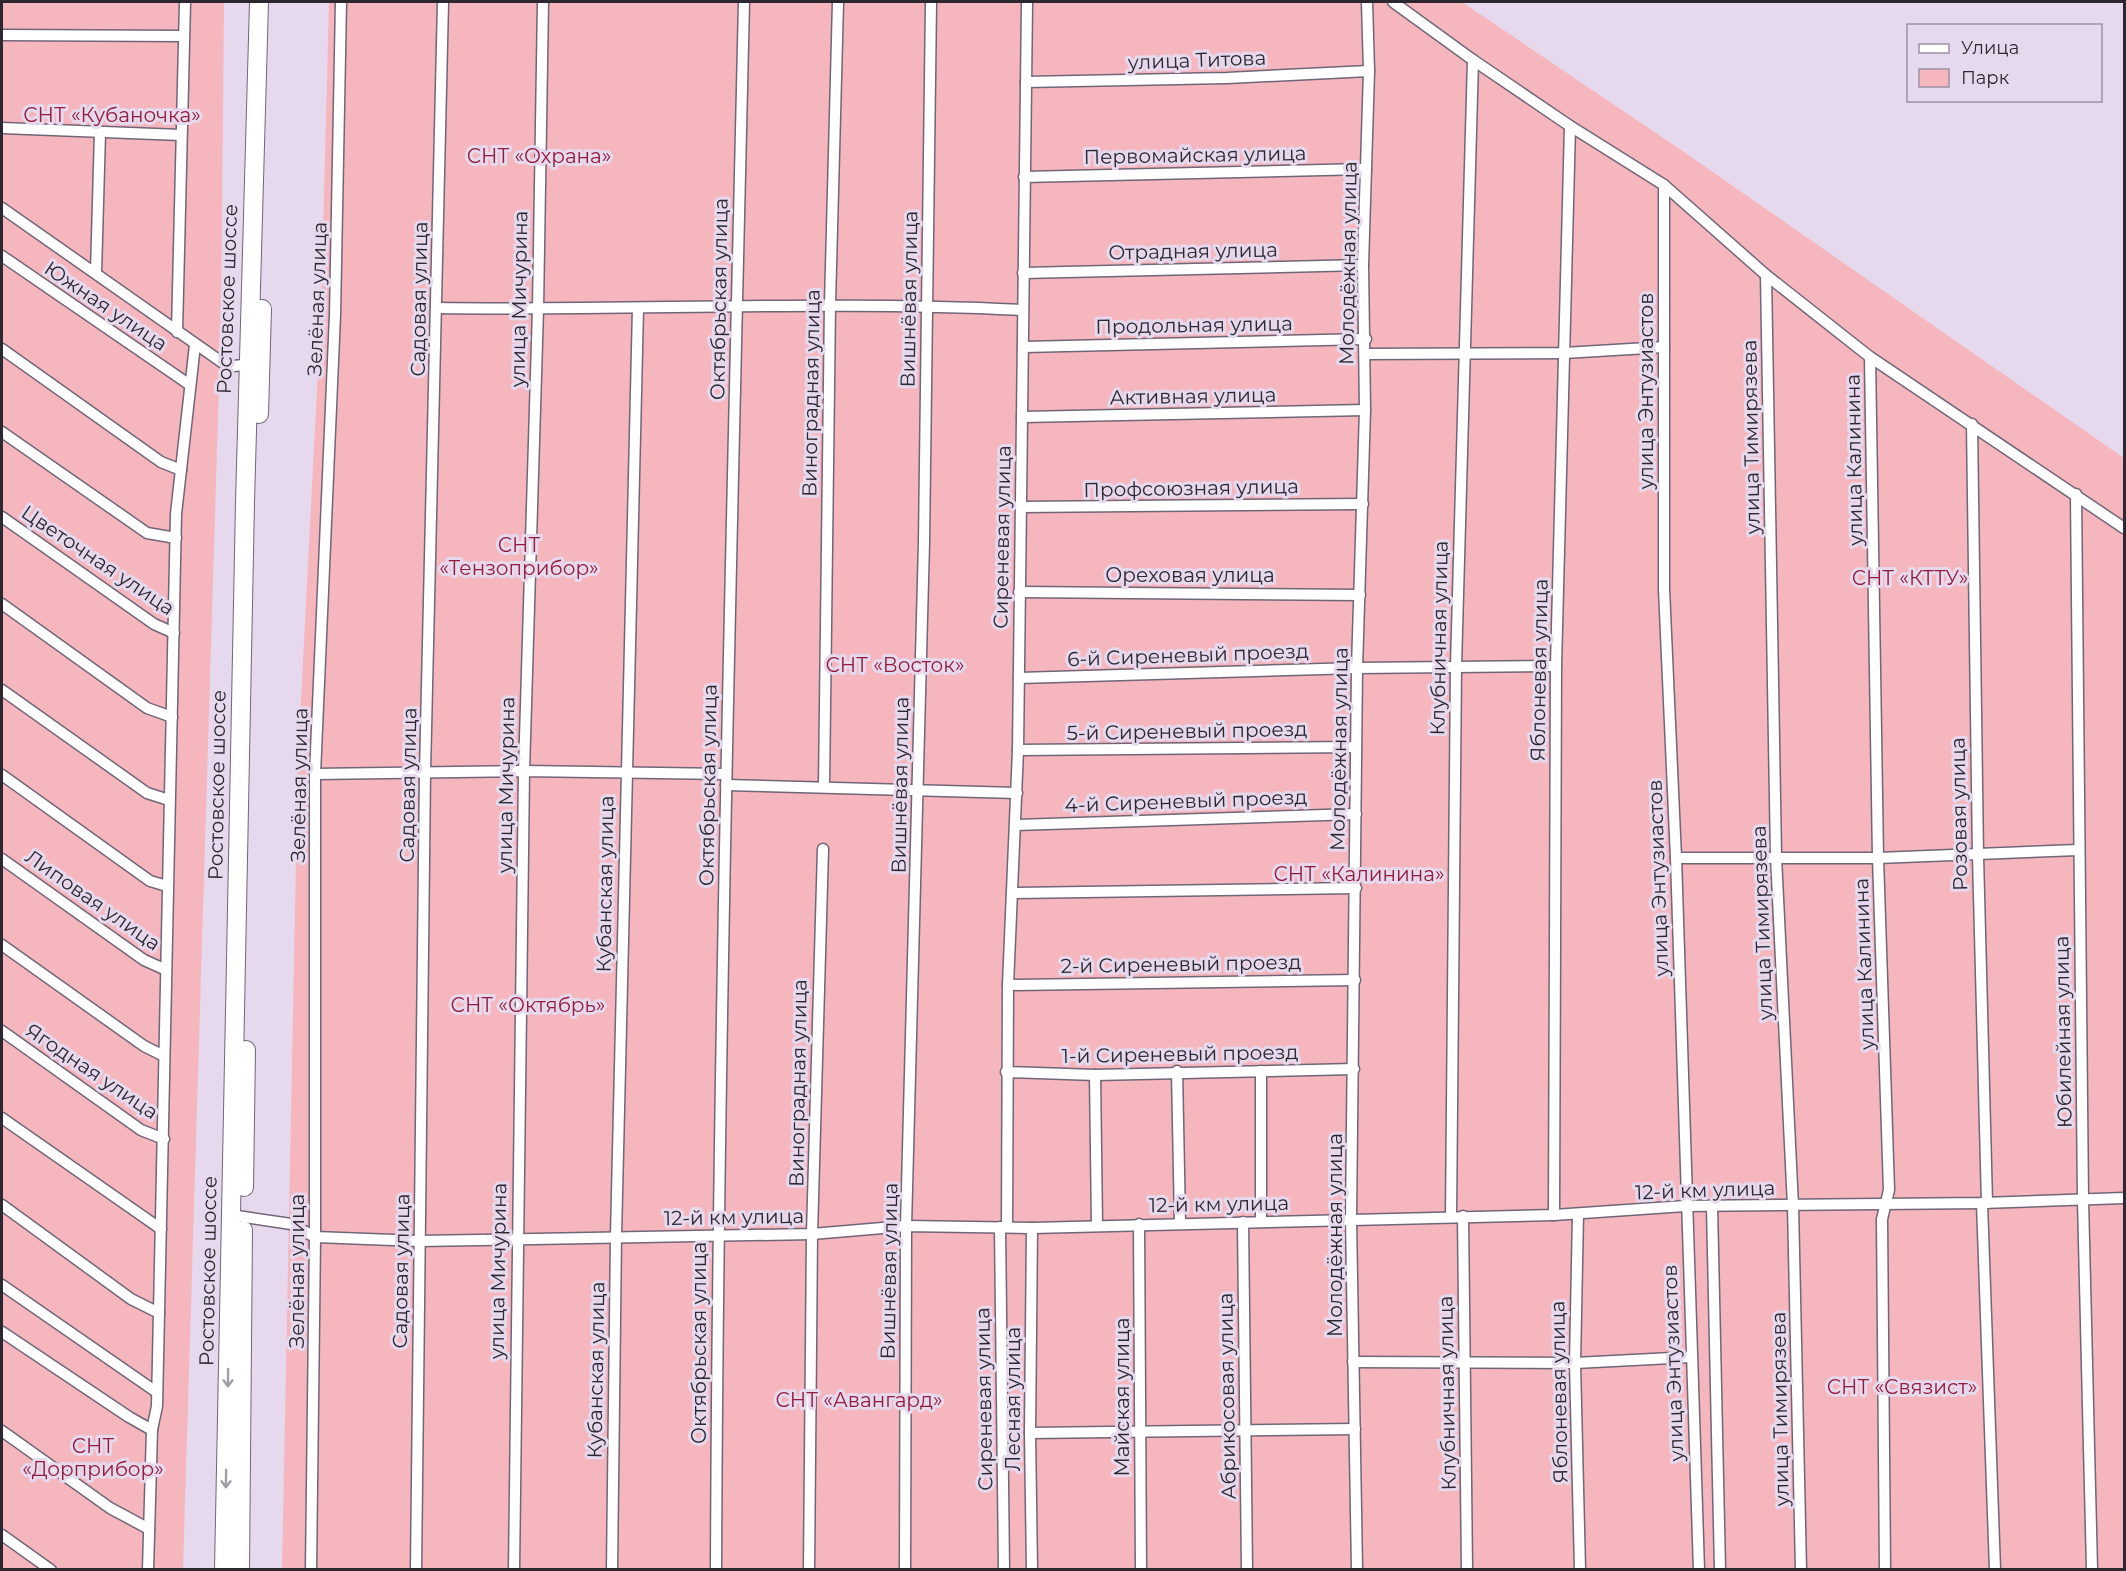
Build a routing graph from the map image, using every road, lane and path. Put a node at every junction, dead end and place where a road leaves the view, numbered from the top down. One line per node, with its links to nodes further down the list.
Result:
1 (185, 2): 14 (street)
2 (259, 2): 48 (highway, Ростовское шоссе)
3 (270, 2): 48 (highway, Ростовское шоссе)
4 (341, 2): 75 (street, Зелёная улица)
5 (443, 2): 34 (street, Садовая улица)
6 (543, 2): 36 (street, улица Мичурина)
7 (744, 2): 33 (street, Октябрьская улица)
8 (838, 2): 31 (street, Виноградная улица)
9 (931, 2): 32 (street, Вишнёвая улица)
10 (1027, 2): 17 (street, Сиреневая улица)
11 (1367, 2): 16 (street, Молодёжная улица)
12 (1394, 2): 15 (street)
13 (2, 35): 14 (street)
14 (183, 36): 21 (street)
15 (1473, 60): 18 (street); 44 (street, Клубничная улица)
16 (1370, 71): 17 (street, улица Титова); 22 (street, Молодёжная улица)
17 (1026, 82): 23 (street, Сиреневая улица)
18 (1570, 126): 24 (street); 45 (street, Яблоневая улица)
19 (2, 128): 20 (street)
20 (100, 132): 21 (street); 28 (street)
21 (181, 135): 38 (street)
22 (1366, 169): 23 (street, Первомайская улица); 27 (street, Молодёжная улица)
23 (1024, 177): 29 (street, Сиреневая улица)
24 (1664, 184): 30 (street); 42 (street, улица Энтузиастов)
25 (2, 207): 28 (street)
26 (2, 256): 49 (street, Южная улица)
27 (1363, 265): 29 (street, Отрадная улица); 39 (street, Молодёжная улица)
28 (96, 273): 38 (street)
29 (1023, 273): 37 (street, Сиреневая улица)
30 (1766, 276): 47 (street); 88 (street, улица Тимирязева)
31 (830, 304): 32 (street); 33 (street); 79 (street, Виноградная улица)
32 (926, 305): 37 (street); 80 (street, Вишнёвая улица)
33 (737, 306): 35 (street); 78 (street, Октябрьская улица)
34 (437, 308): 36 (street); 74 (street, Садовая улица)
35 (638, 308): 36 (street); 76 (street, Кубанская улица)
36 (538, 309): 73 (street, улица Мичурина)
37 (1023, 310): 41 (street, Сиреневая улица)
38 (177, 332): 40 (street)
39 (1366, 339): 41 (street, Продольная улица); 46 (street, Молодёжная улица)
40 (195, 345): 48 (street); 49 (street)
41 (1023, 346): 51 (street, Сиреневая улица)
42 (1664, 347): 45 (street); 89 (street, улица Энтузиастов)
43 (2, 350): 54 (street)
44 (1464, 353): 45 (street); 46 (street); 65 (street, Клубничная улица)
45 (1564, 353): 66 (street, Яблоневая улица)
46 (1365, 354): 50 (street, Молодёжная улица)
47 (1870, 357): 52 (street); 90 (street, улица Калинина)
48 (254, 363): 117 (highway, Ростовское шоссе)
49 (190, 385): 54 (street)
50 (1365, 410): 51 (street, Активная улица); 56 (street, Молодёжная улица)
51 (1022, 417): 57 (street, Сиреневая улица)
52 (1972, 424): 55 (street); 87 (street, Розовая улица)
53 (2, 432): 60 (street)
54 (181, 471): 60 (street)
55 (2076, 494): 59 (street); 86 (street, Юбилейная улица)
56 (1363, 504): 57 (street, Профсоюзная улица); 62 (street, Молодёжная улица)
57 (1020, 507): 61 (street, Сиреневая улица)
58 (2, 517): 64 (street, Цветочная улица)
59 (2124, 528)
60 (176, 538): 64 (street)
61 (1019, 592): 62 (street, Ореховая улица); 68 (street, Сиреневая улица)
62 (1360, 595): 67 (street, Молодёжная улица)
63 (2, 604): 70 (street)
64 (174, 633): 70 (street)
65 (1456, 666): 66 (street, 6-й Сиреневый проезд); 67 (street, 6-й Сиреневый проезд); 119 (street, Клубничная улица)
66 (1556, 666): 118 (street, Яблоневая улица)
67 (1357, 668): 68 (street, 6-й Сиреневый проезд); 71 (street, Молодёжная улица)
68 (1019, 678): 72 (street, Сиреневая улица)
69 (2, 690): 82 (street)
70 (172, 717): 82 (street)
71 (1356, 747): 72 (street, 5-й Сиреневый проезд); 83 (street, Молодёжная улица)
72 (1018, 750): 81 (street, Сиреневая улица)
73 (524, 771): 74 (street); 76 (street); 135 (street, улица Мичурина)
74 (425, 772): 75 (street); 136 (street, Садовая улица)
75 (315, 774): 134 (street, Зелёная улица)
76 (626, 774): 78 (street); 133 (street, Кубанская улица)
77 (2, 775): 92 (street)
78 (726, 779): 79 (street); 132 (street, Октябрьская улица)
79 (824, 786): 80 (street)
80 (918, 788): 81 (street); 127 (street, Вишнёвая улица)
81 (1017, 792): 84 (street, Сиреневая улица)
82 (169, 800): 92 (street)
83 (1356, 814): 84 (street, 4-й Сиреневый проезд); 93 (street, Молодёжная улица)
84 (1016, 825): 94 (street, Сиреневая улица)
85 (822, 849): 131 (street, Виноградная улица)
86 (2078, 850): 87 (street); 109 (street, Юбилейная улица)
87 (1978, 853): 90 (street); 110 (street, Розовая улица)
88 (1776, 857): 89 (street); 90 (street); 115 (street, улица Тимирязева)
89 (1676, 858): 113 (street, улица Энтузиастов)
90 (1878, 858): 112 (street, улица Калинина)
91 (2, 859): 96 (street, Липовая улица)
92 (167, 886): 96 (street)
93 (1356, 888): 94 (street); 97 (street, Молодёжная улица)
94 (1013, 893): 98 (street, Сиреневая улица)
95 (2, 945): 100 (street)
96 (164, 969): 100 (street)
97 (1355, 980): 98 (street, 2-й Сиреневый проезд); 101 (street, Молодёжная улица)
98 (1008, 985): 104 (street, Сиреневая улица)
99 (2, 1030): 107 (street, Ягодная улица)
100 (164, 1056): 107 (street)
101 (1354, 1069): 103 (street, 1-й Сиреневый проезд); 121 (street, Молодёжная улица)
102 (1177, 1071): 103 (street, 1-й Сиреневый проезд); 105 (street, 1-й Сиреневый проезд); 124 (street)
103 (1261, 1071): 122 (street)
104 (1006, 1072): 105 (street, 1-й Сиреневый проезд); 128 (street, Сиреневая улица)
105 (1095, 1075): 126 (street)
106 (2, 1118): 130 (street)
107 (164, 1139): 130 (street)
108 (2124, 1198): 109 (street, 12-й км улица)
109 (2083, 1200): 110 (street, 12-й км улица); 176 (street, Юбилейная улица)
110 (1984, 1203): 112 (street, 12-й км улица); 175 (street, Розовая улица)
111 (2, 1205): 138 (street)
112 (1885, 1205): 115 (street, 12-й км улица); 174 (street, улица Калинина)
113 (1685, 1206): 114 (street, 12-й км улица); 116 (street, 12-й км улица); 140 (street, улица Энтузиастов)
114 (1712, 1206): 115 (street, 12-й км улица); 172 (street)
115 (1793, 1206): 173 (street, улица Тимирязева)
116 (1578, 1214): 118 (street, 12-й км улица); 143 (street, Яблоневая улица)
117 (237, 1215): 134 (street); 155 (highway, Ростовское шоссе, one-way to 155); 156 (highway, Ростовское шоссе)
118 (1554, 1215): 120 (street, 12-й км улица)
119 (1451, 1216): 120 (street, 12-й км улица); 121 (street, 12-й км улица)
120 (1463, 1216): 141 (street, Клубничная улица)
121 (1351, 1219): 122 (street, 12-й км улица); 142 (street, Молодёжная улица)
122 (1261, 1221): 123 (street, 12-й км улица)
123 (1243, 1222): 124 (street, 12-й км улица); 149 (street, Абрикосовая улица)
124 (1180, 1223): 125 (street, 12-й км улица)
125 (1138, 1224): 126 (street, 12-й км улица); 148 (street, Майская улица)
126 (1097, 1225): 129 (street, 12-й км улица)
127 (906, 1226): 128 (street, 12-й км улица); 131 (street, 12-й км улица); 163 (street, Вишнёвая улица)
128 (1004, 1227): 129 (street, 12-й км улица); 164 (street, Сиреневая улица)
129 (1032, 1228): 150 (street, Лесная улица)
130 (161, 1229): 138 (street)
131 (812, 1234): 132 (street, 12-й км улица); 162 (street, Виноградная улица)
132 (717, 1235): 133 (street, 12-й км улица); 161 (street, Октябрьская улица)
133 (616, 1236): 135 (street, 12-й км улица); 160 (street, Кубанская улица)
134 (315, 1237): 136 (street, 12-й км улица); 157 (street, Зелёная улица)
135 (516, 1239): 136 (street, 12-й км улица); 159 (street, улица Мичурина)
136 (419, 1241): 158 (street, Садовая улица)
137 (2, 1285): 144 (street)
138 (159, 1313): 144 (street)
139 (2, 1332): 146 (street)
140 (1691, 1357): 143 (street); 171 (street, улица Энтузиастов)
141 (1464, 1361): 142 (street); 143 (street); 169 (street, Клубничная улица)
142 (1353, 1362): 145 (street, Молодёжная улица)
143 (1575, 1363): 170 (street, Яблоневая улица)
144 (155, 1391): 146 (street)
145 (1355, 1429): 149 (street); 168 (street, Молодёжная улица)
146 (152, 1430): 151 (street)
147 (2, 1431): 151 (street)
148 (1140, 1431): 149 (street); 150 (street); 166 (street, Майская улица)
149 (1245, 1432): 167 (street, Абрикосовая улица)
150 (1030, 1433): 165 (street, Лесная улица)
151 (149, 1529): 154 (street)
152 (2, 1535): 153 (street)
153 (51, 1569)
154 (148, 1569)
155 (224, 1569)
156 (240, 1569)
157 (311, 1569)
158 (416, 1569)
159 (514, 1569)
160 (612, 1569)
161 (716, 1569)
162 (809, 1569)
163 (905, 1569)
164 (1004, 1569)
165 (1032, 1569)
166 (1141, 1569)
167 (1247, 1569)
168 (1357, 1569)
169 (1467, 1569)
170 (1580, 1569)
171 (1699, 1569)
172 (1720, 1569)
173 (1801, 1569)
174 (1885, 1569)
175 (1995, 1569)
176 (2092, 1569)

